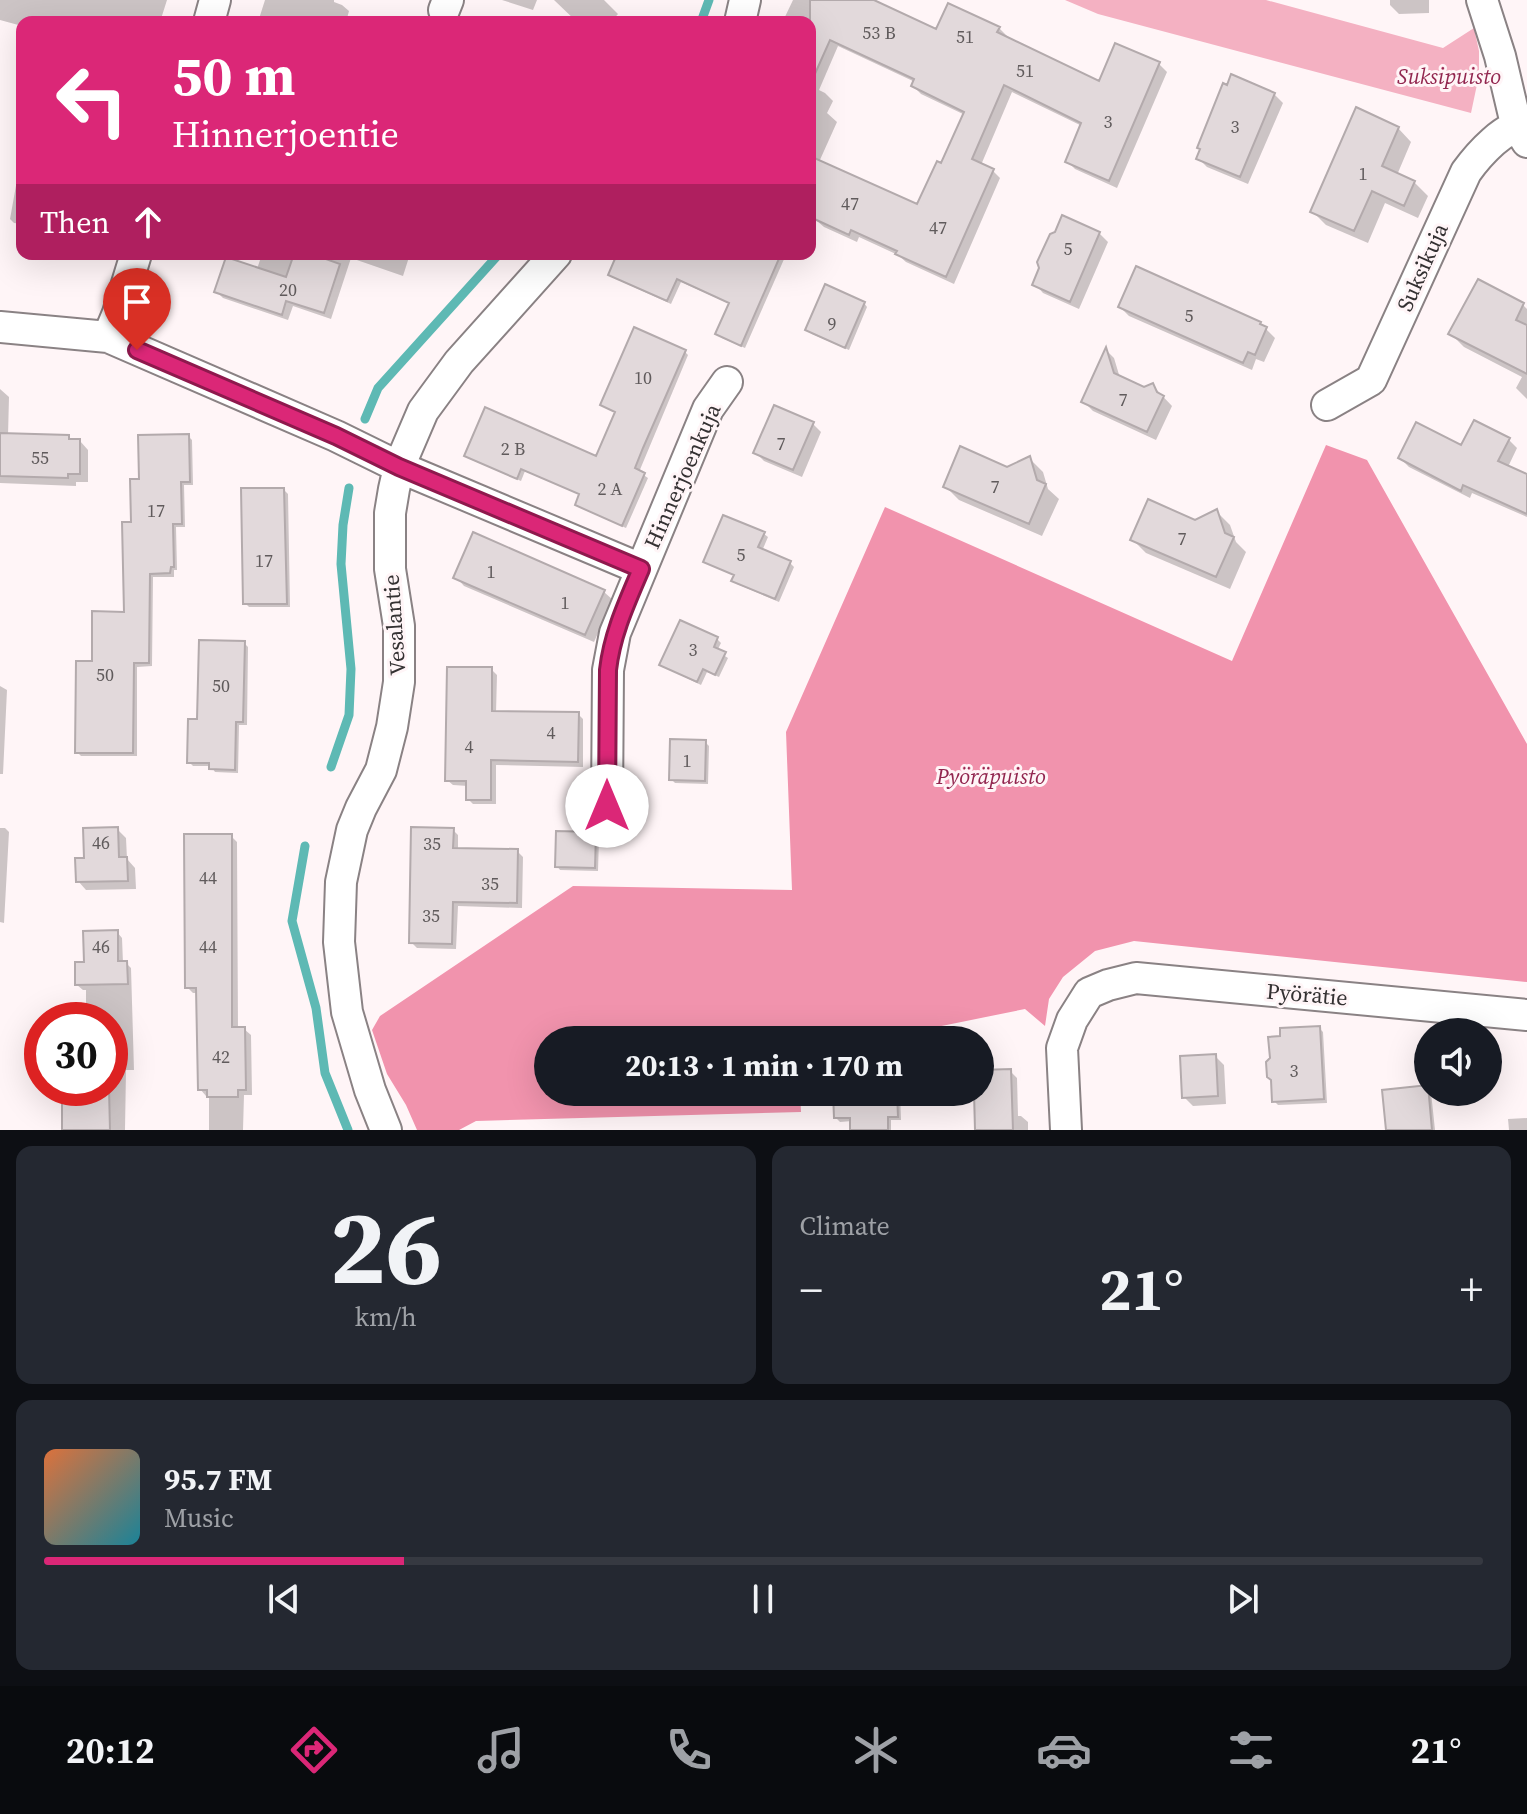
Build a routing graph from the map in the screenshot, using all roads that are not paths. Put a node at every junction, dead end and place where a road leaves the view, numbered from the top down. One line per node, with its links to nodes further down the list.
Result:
1 (1482, 0): 2 (street)
2 (1523, 130): 8 (street, Suksikuja)
3 (134, 260): 6 (street)
4 (551, 260): 9 (street, Vesalantie)
5 (0, 327): 6 (street)
6 (108, 337): 9 (street)
7 (727, 382): 10 (street, Hinnerjoenkuja)
8 (1327, 405)
9 (399, 467): 10 (street); 13 (street, Vesalantie)
10 (641, 569): 11 (street, Hinnerjoenkuja)
11 (607, 806)
12 (1527, 1015): 14 (street, Pyörätie)
13 (386, 1130)
14 (1066, 1130)

